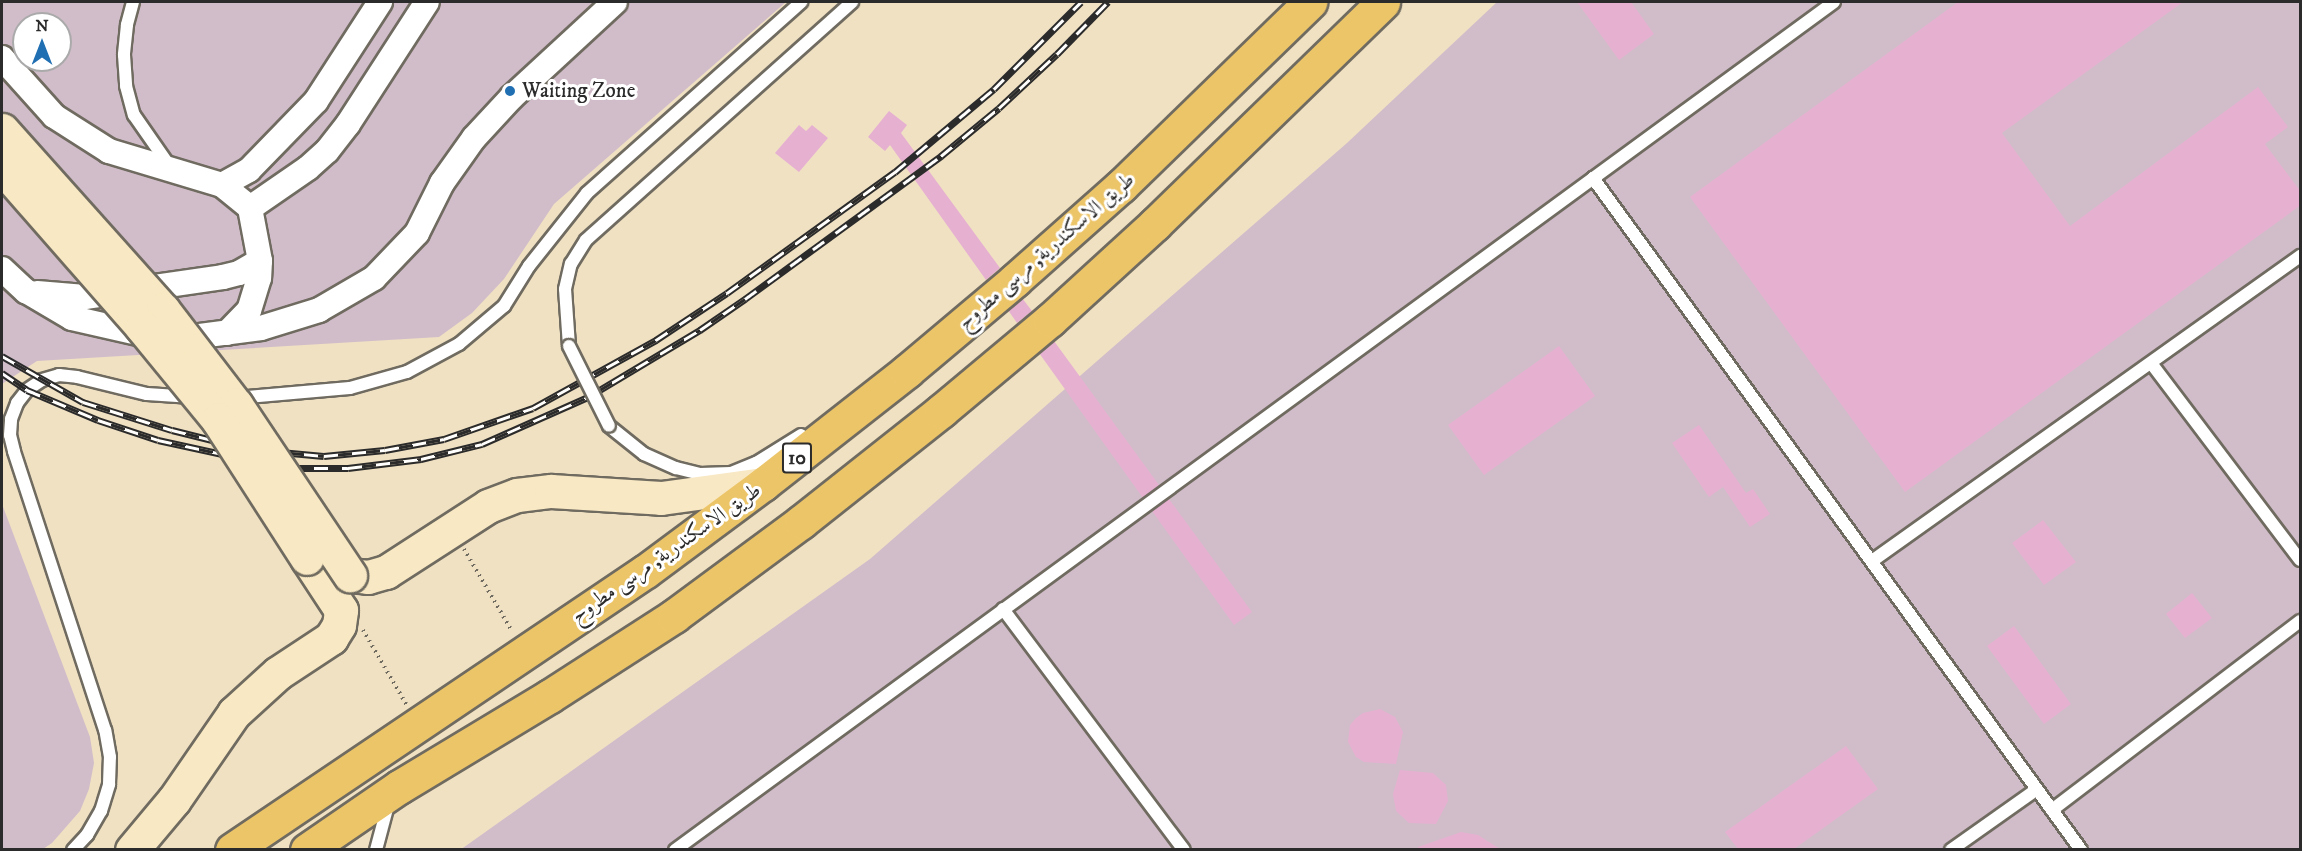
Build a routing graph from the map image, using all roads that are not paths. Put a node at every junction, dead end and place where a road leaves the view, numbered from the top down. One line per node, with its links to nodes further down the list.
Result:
1 (133, 2): 13 (lane)
2 (380, 2): 15 (street)
3 (427, 2): 16 (street)
4 (615, 2): 21 (street)
5 (801, 2): 35 (lane)
6 (852, 2): 23 (lane, bridge)
7 (1310, 2): 23 (main road, طريق الاسكندرية, مرسى مطروح / 10)
8 (1383, 2): 32 (main road, 10)
9 (1834, 2): 14 (lane)
10 (2, 58): 13 (street)
11 (2, 130): 26 (street, bridge)
12 (2, 167): 26 (street, bridge)
13 (171, 169): 15 (street)
14 (1593, 178): 28 (lane); 30 (lane)
15 (222, 185): 16 (street)
16 (250, 208): 18 (street)
17 (2301, 256): 22 (lane)
18 (260, 261): 20 (street); 21 (street)
19 (2, 269): 20 (street)
20 (26, 291): 21 (street)
21 (227, 333)
22 (2151, 363): 27 (lane); 28 (lane)
23 (907, 371): 24 (main road, طريق الاسكندرية, مرسى مطروح / 10)
24 (764, 484): 25 (street); 37 (main road, طريق الاسكندرية, مرسى مطروح / 10)
25 (621, 497): 29 (street); 29 (street)
26 (298, 520): 29 (street, bridge); 36 (street, bridge)
27 (2301, 560)
28 (1872, 561): 33 (lane)
29 (350, 575)
30 (1004, 609): 40 (lane); 41 (lane)
31 (2301, 621): 34 (lane)
32 (399, 787): 38 (main road, 10); 39 (lane)
33 (2037, 789): 34 (lane); 42 (lane)
34 (2052, 810): 43 (lane)
35 (73, 849)
36 (132, 849)
37 (232, 849)
38 (307, 849)
39 (376, 849)
40 (675, 849)
41 (1184, 849)
42 (1951, 849)
43 (2081, 849)

